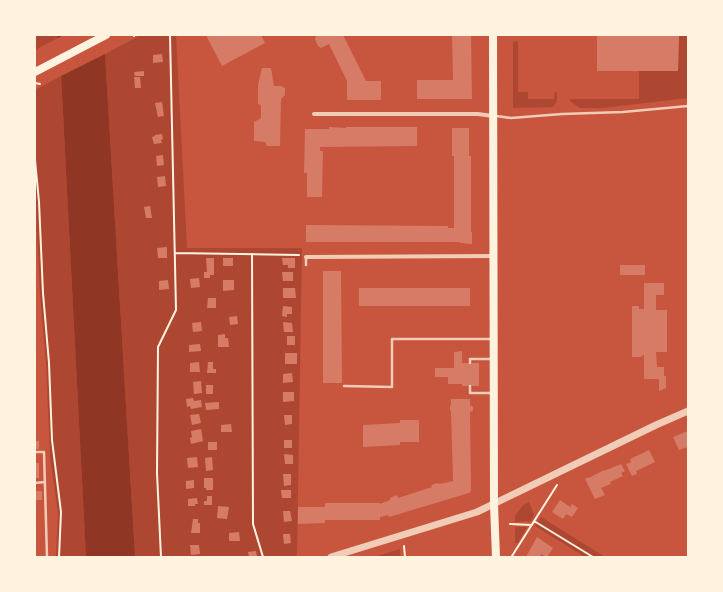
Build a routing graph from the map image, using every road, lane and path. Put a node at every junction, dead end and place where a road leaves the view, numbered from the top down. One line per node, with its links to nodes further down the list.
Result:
1 (106, 35): 4 (main road)
2 (170, 35): 11 (path)
3 (493, 35): 9 (main road)
4 (37, 72)
5 (35, 83): 6 (path)
6 (40, 84)
7 (688, 106): 9 (lane)
8 (314, 114): 9 (street)
9 (493, 116): 14 (main road)
10 (35, 160): 35 (path)
11 (175, 253): 12 (path); 36 (path)
12 (252, 254): 13 (path); 37 (path)
13 (297, 254)
14 (494, 256): 15 (street); 17 (main road)
15 (306, 257): 16 (lane)
16 (306, 265)
17 (494, 339): 18 (main road); 20 (lane)
18 (494, 359): 19 (lane); 22 (main road)
19 (470, 363)
20 (344, 386)
21 (470, 386): 22 (lane)
22 (494, 393): 28 (main road)
23 (688, 411): 28 (street)
24 (35, 452): 25 (lane)
25 (45, 482): 26 (lane); 34 (lane)
26 (35, 483)
27 (557, 485): 29 (path)
28 (494, 504): 38 (street); 40 (main road)
29 (534, 521): 31 (path); 41 (path)
30 (510, 524): 31 (path)
31 (532, 524): 33 (path)
32 (404, 546): 39 (path)
33 (512, 556)
34 (47, 557)
35 (59, 557)
36 (161, 557)
37 (263, 557)
38 (331, 557)
39 (405, 557)
40 (496, 557)
41 (593, 557)

